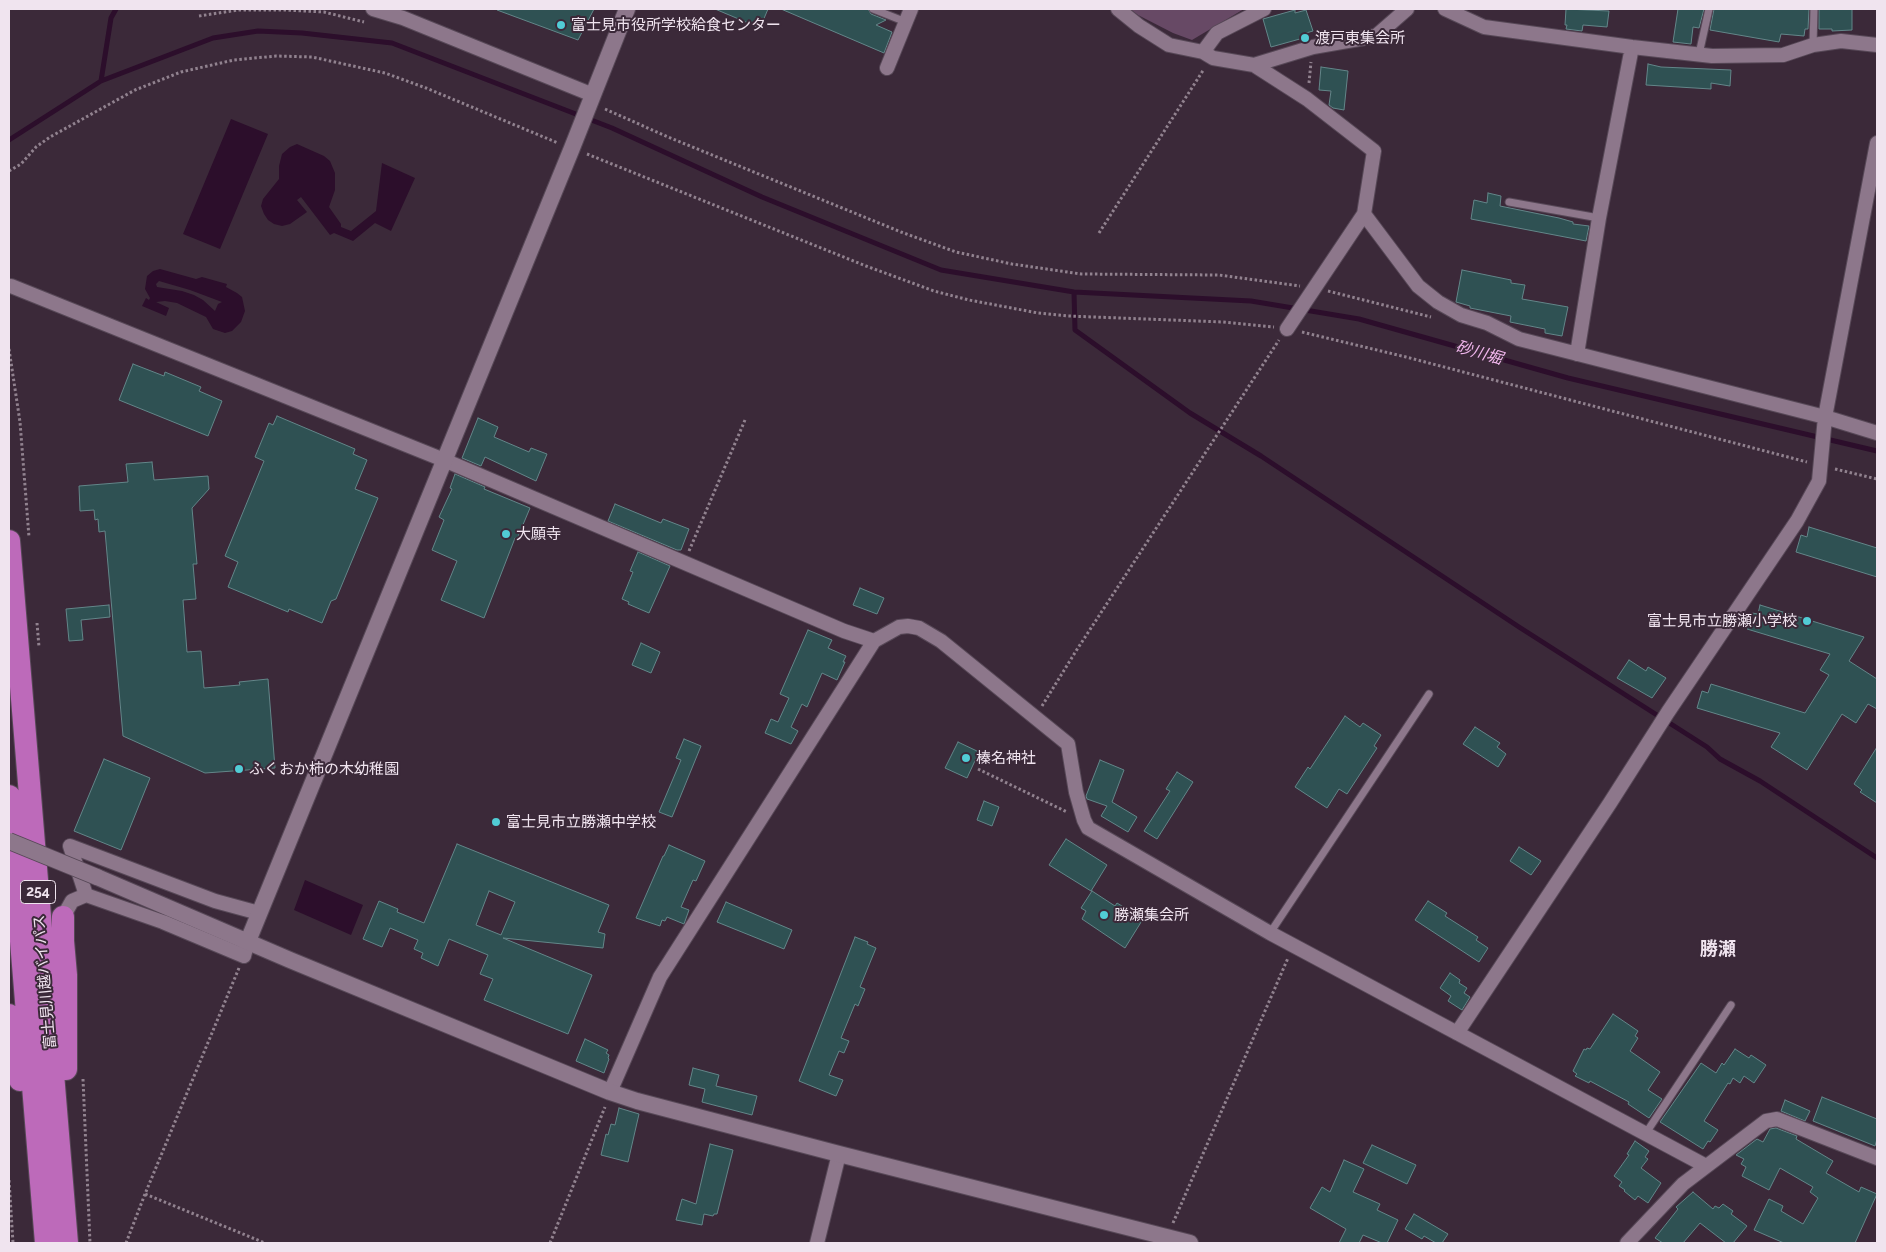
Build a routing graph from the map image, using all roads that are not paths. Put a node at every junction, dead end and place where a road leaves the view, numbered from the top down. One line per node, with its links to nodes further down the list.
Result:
1 (373, 9): 19 (street)
2 (627, 9): 19 (street)
3 (873, 9): 11 (lane)
4 (911, 9): 11 (street)
5 (1118, 9): 16 (street)
6 (1264, 9): 16 (street)
7 (1407, 9): 17 (street)
8 (1445, 9): 14 (street)
9 (1709, 9): 15 (lane)
10 (1814, 9): 13 (lane)
11 (906, 22): 18 (street)
12 (1877, 44): 13 (street)
13 (1813, 45): 15 (street)
14 (1632, 47): 15 (street); 23 (street)
15 (1699, 54)
16 (1208, 55): 17 (street)
17 (1254, 65): 22 (street)
18 (887, 68)
19 (591, 102): 29 (street)
20 (1877, 143): 27 (street)
21 (1509, 202): 23 (lane)
22 (1364, 214): 25 (street); 26 (street)
23 (1599, 218): 26 (street)
24 (11, 286): 29 (street)
25 (1287, 329)
26 (1577, 354): 27 (street)
27 (1825, 417): 28 (street); 42 (street)
28 (1877, 433)
29 (444, 460): 31 (street); 36 (street)
30 (19, 542): 49 (highway, 富士見川越バイパス / 254)
31 (874, 641): 38 (street); 43 (street)
32 (1429, 694): 38 (lane)
33 (9, 796): 47 (highway, 富士見川越バイパス / 254)
34 (9, 841): 39 (street, bridge)
35 (86, 895): 36 (street); 37 (street); 39 (street)
36 (259, 913): 39 (street)
37 (63, 917): 49 (highway, 254)
38 (1270, 933): 42 (street)
39 (246, 948): 43 (street)
40 (1730, 1005): 44 (lane)
41 (9, 1015): 47 (highway, 254)
42 (1457, 1033): 44 (street)
43 (610, 1092): 45 (street)
44 (1646, 1133): 48 (street)
45 (839, 1154): 52 (street); 53 (street)
46 (1877, 1158): 48 (street)
47 (39, 1161): 50 (highway, 富士見川越バイパス / 254)
48 (1706, 1166): 54 (street)
49 (61, 1170): 51 (highway, 富士見川越バイパス / 254)
50 (46, 1243)
51 (67, 1243)
52 (817, 1243)
53 (1190, 1243)
54 (1626, 1243)

